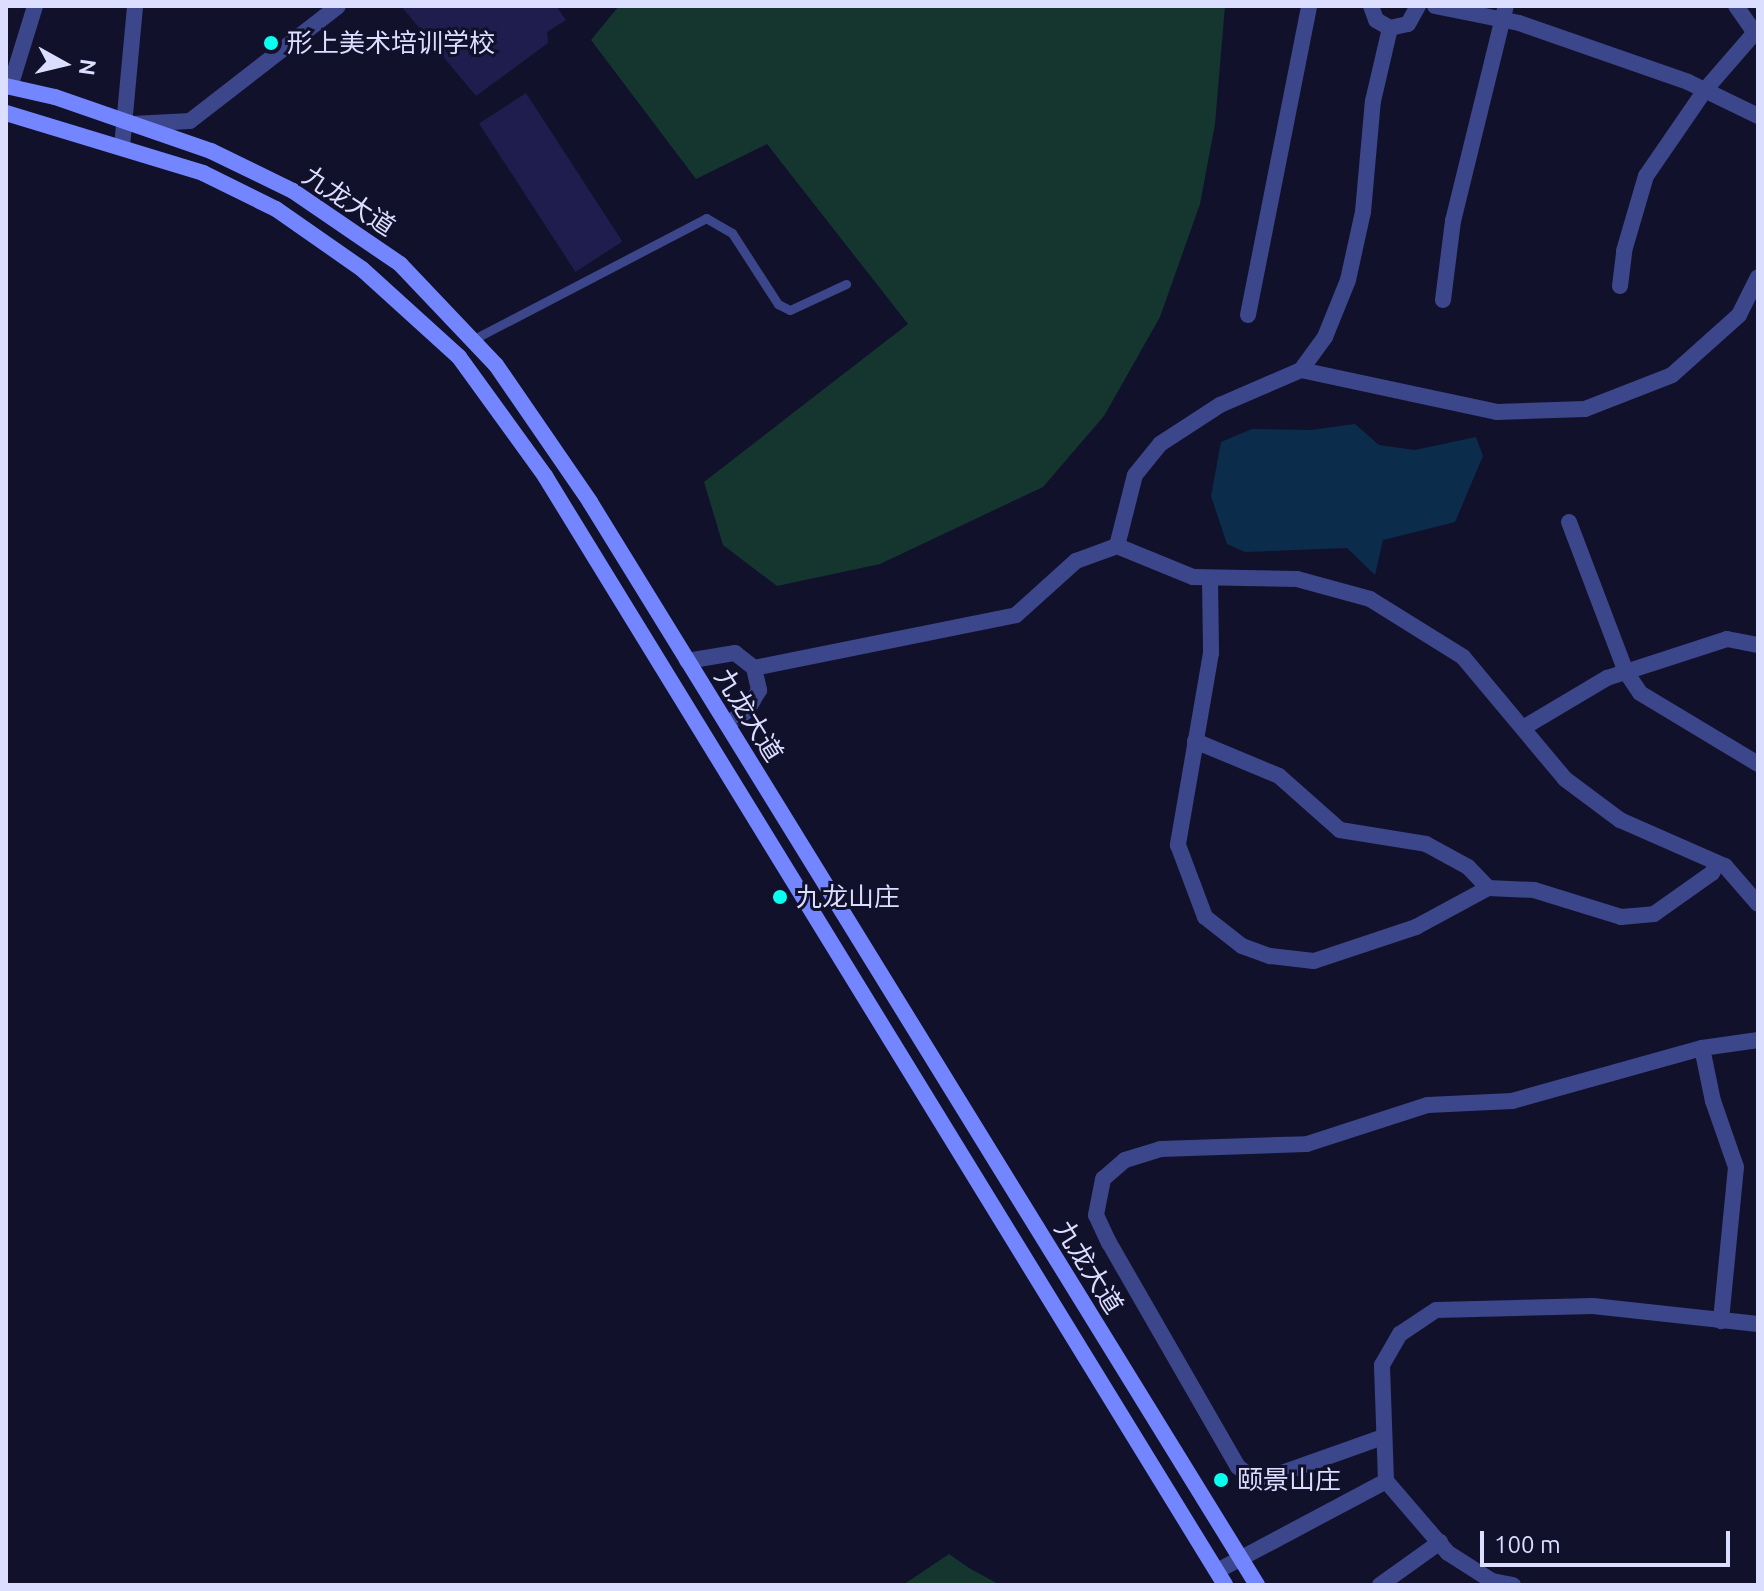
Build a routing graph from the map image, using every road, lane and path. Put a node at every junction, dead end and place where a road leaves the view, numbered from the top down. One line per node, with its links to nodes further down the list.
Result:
1 (35, 6): 12 (street)
2 (135, 6): 16 (street)
3 (338, 6): 16 (street)
4 (1309, 6): 22 (street)
5 (1371, 6): 10 (street)
6 (1418, 6): 10 (street)
7 (1435, 6): 9 (street)
8 (1736, 6): 11 (street)
9 (1506, 13): 13 (street); 21 (street)
10 (1390, 28): 24 (street)
11 (1756, 30): 13 (street)
12 (8, 87): 16 (main road, 九龙大道)
13 (1705, 90): 15 (street); 20 (street)
14 (6, 113): 17 (main road, 九龙大道)
15 (1758, 116)
16 (124, 124): 17 (street); 23 (main road, 九龙大道)
17 (122, 147): 33 (main road, 九龙大道)
18 (1758, 277): 24 (street)
19 (846, 284): 23 (lane)
20 (1620, 286)
21 (1443, 300)
22 (1248, 315)
23 (474, 339): 29 (main road, 九龙大道)
24 (1301, 370): 26 (street)
25 (1569, 522): 31 (street)
26 (1117, 546): 27 (street); 30 (street)
27 (1210, 578): 35 (street); 36 (street)
28 (1758, 645): 31 (street)
29 (687, 661): 30 (street); 32 (main road, 九龙大道)
30 (754, 668): 34 (street)
31 (1626, 672): 35 (street); 37 (street)
32 (710, 698): 33 (main road); 34 (main road, 九龙大道)
33 (690, 712): 49 (main road, 九龙大道)
34 (727, 724): 48 (main road, 九龙大道)
35 (1523, 728): 38 (street)
36 (1195, 741): 39 (street); 39 (street)
37 (1758, 764)
38 (1717, 863): 39 (street); 40 (street)
39 (1488, 888)
40 (1758, 904)
41 (1758, 1040): 42 (street)
42 (1702, 1048): 43 (street); 45 (street)
43 (1721, 1321): 44 (street); 45 (street)
44 (1758, 1324)
45 (1383, 1437): 46 (street)
46 (1386, 1481): 47 (street); 48 (street)
47 (1440, 1542): 51 (street); 52 (street)
48 (1241, 1558): 49 (street); 50 (main road, 九龙大道)
49 (1221, 1578)
50 (1257, 1585)
51 (1380, 1585)
52 (1513, 1585)

